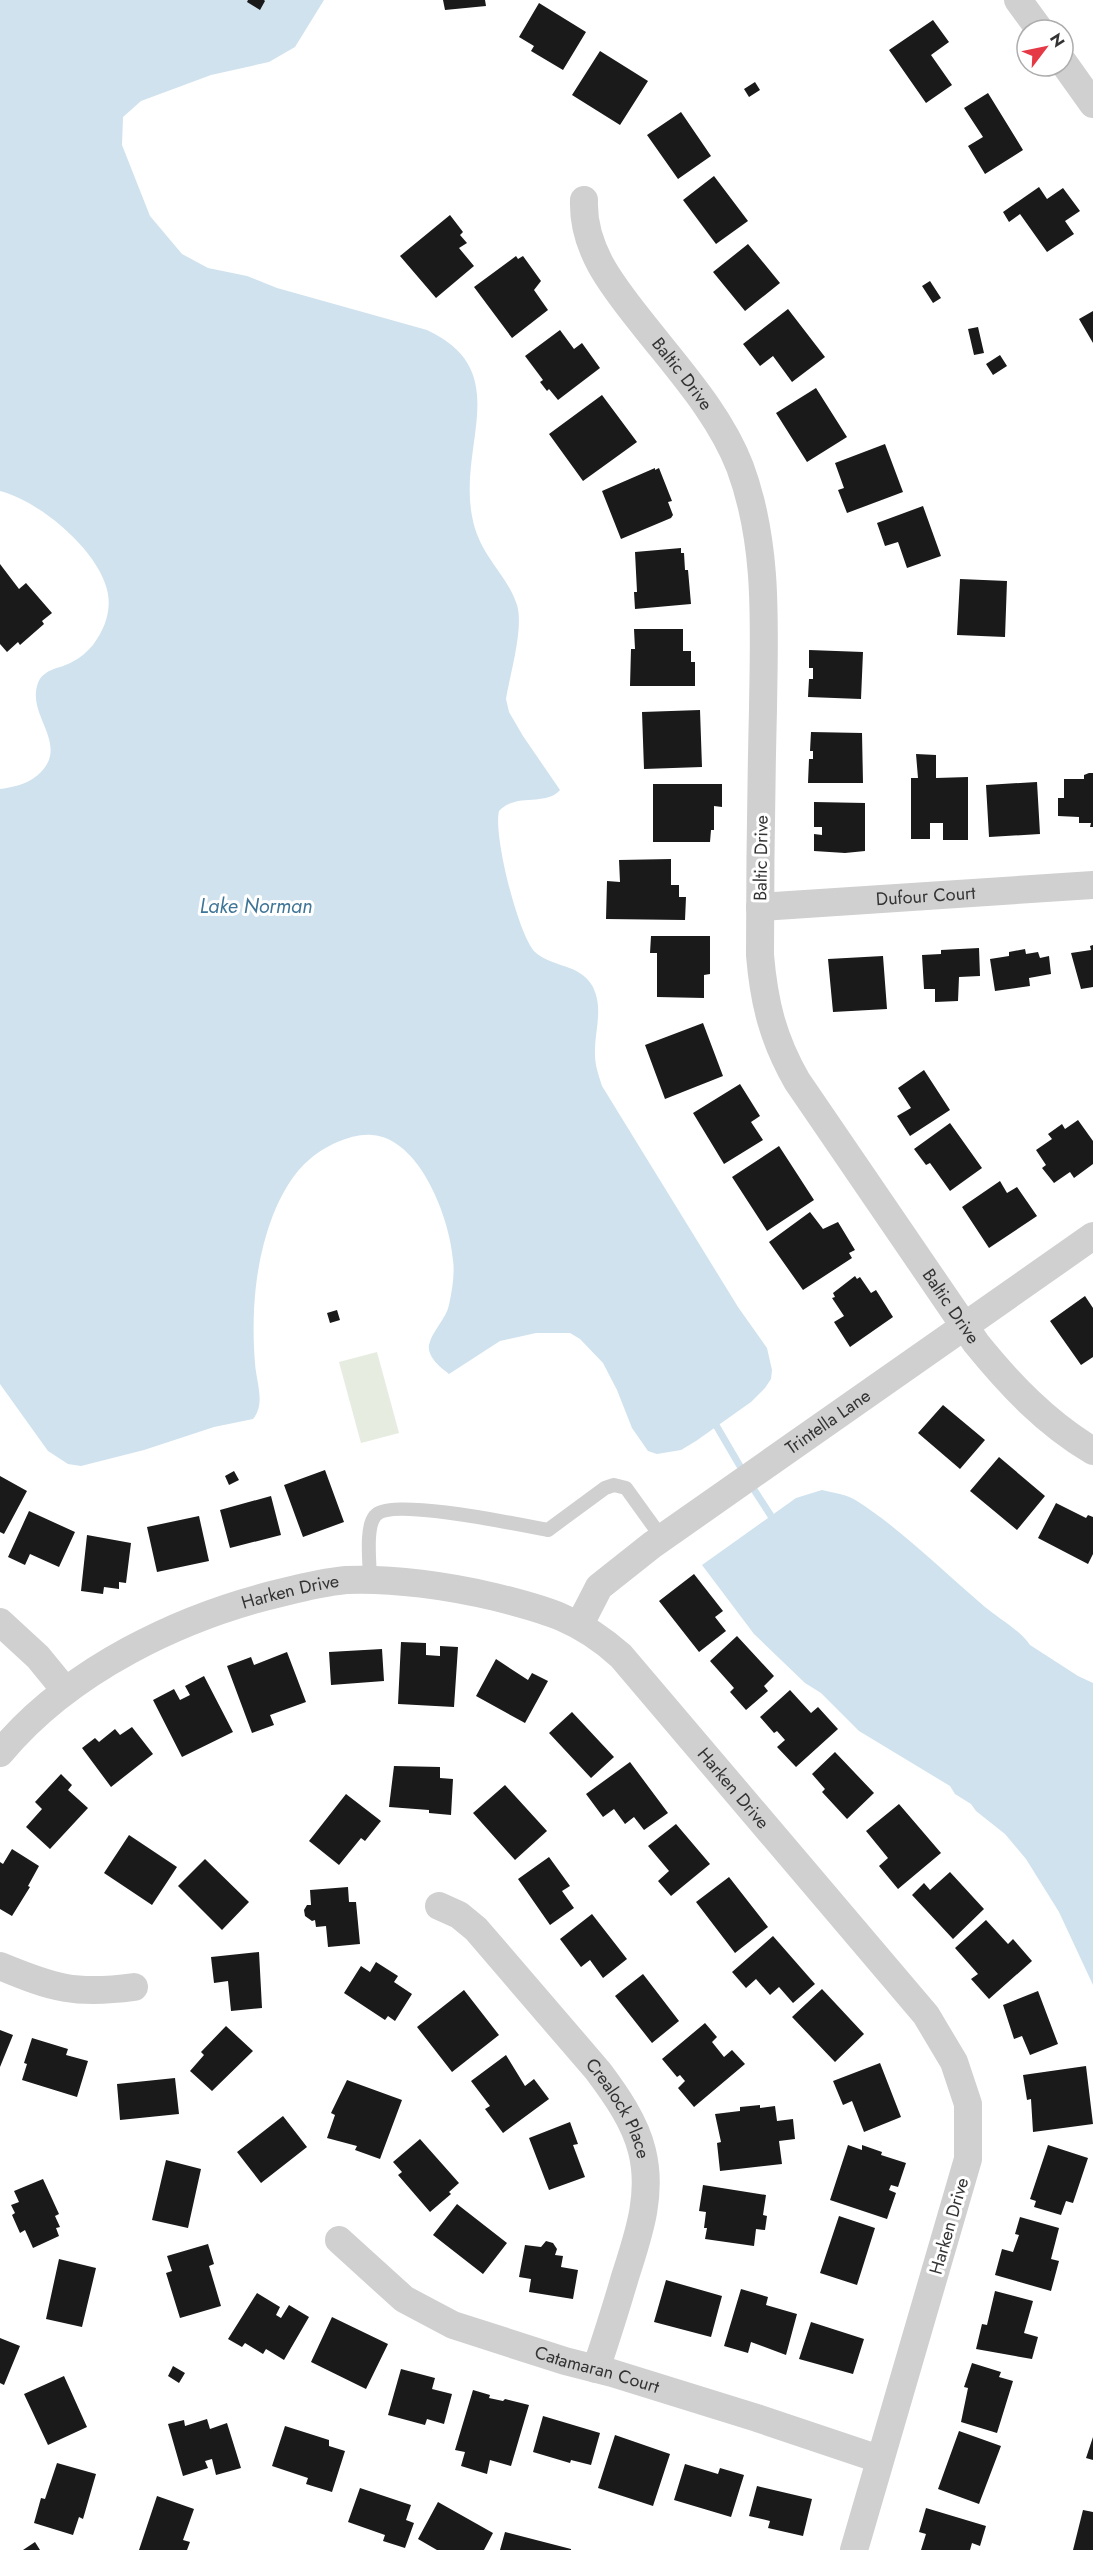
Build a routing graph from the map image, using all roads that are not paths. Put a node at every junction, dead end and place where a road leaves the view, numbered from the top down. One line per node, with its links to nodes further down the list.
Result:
1 (1018, 0): 2 (street)
2 (1031, 18)
3 (1074, 78): 4 (street)
4 (1093, 104)
5 (584, 200): 7 (street, Baltic Drive)
6 (1093, 885): 7 (street, Dufour Court)
7 (760, 907): 9 (street, Baltic Drive)
8 (1093, 1236): 9 (street, Trintella Lane)
9 (966, 1327): 10 (street, Baltic Drive); 11 (street, Trintella Lane)
10 (1093, 1451)
11 (662, 1538): 12 (lane); 14 (street, Trintella Lane)
12 (370, 1580): 14 (street, Harken Drive); 15 (street, Harken Drive)
13 (0, 1622): 15 (street)
14 (580, 1624): 22 (street, Harken Drive)
15 (65, 1690): 16 (street, Harken Drive)
16 (0, 1753)
17 (439, 1906): 21 (street, Crealock Place)
18 (0, 1966): 19 (street)
19 (134, 1987)
20 (339, 2240): 21 (street, Catamaran Court)
21 (596, 2369): 22 (street, Catamaran Court)
22 (879, 2459): 23 (street, Harken Drive)
23 (854, 2550)

